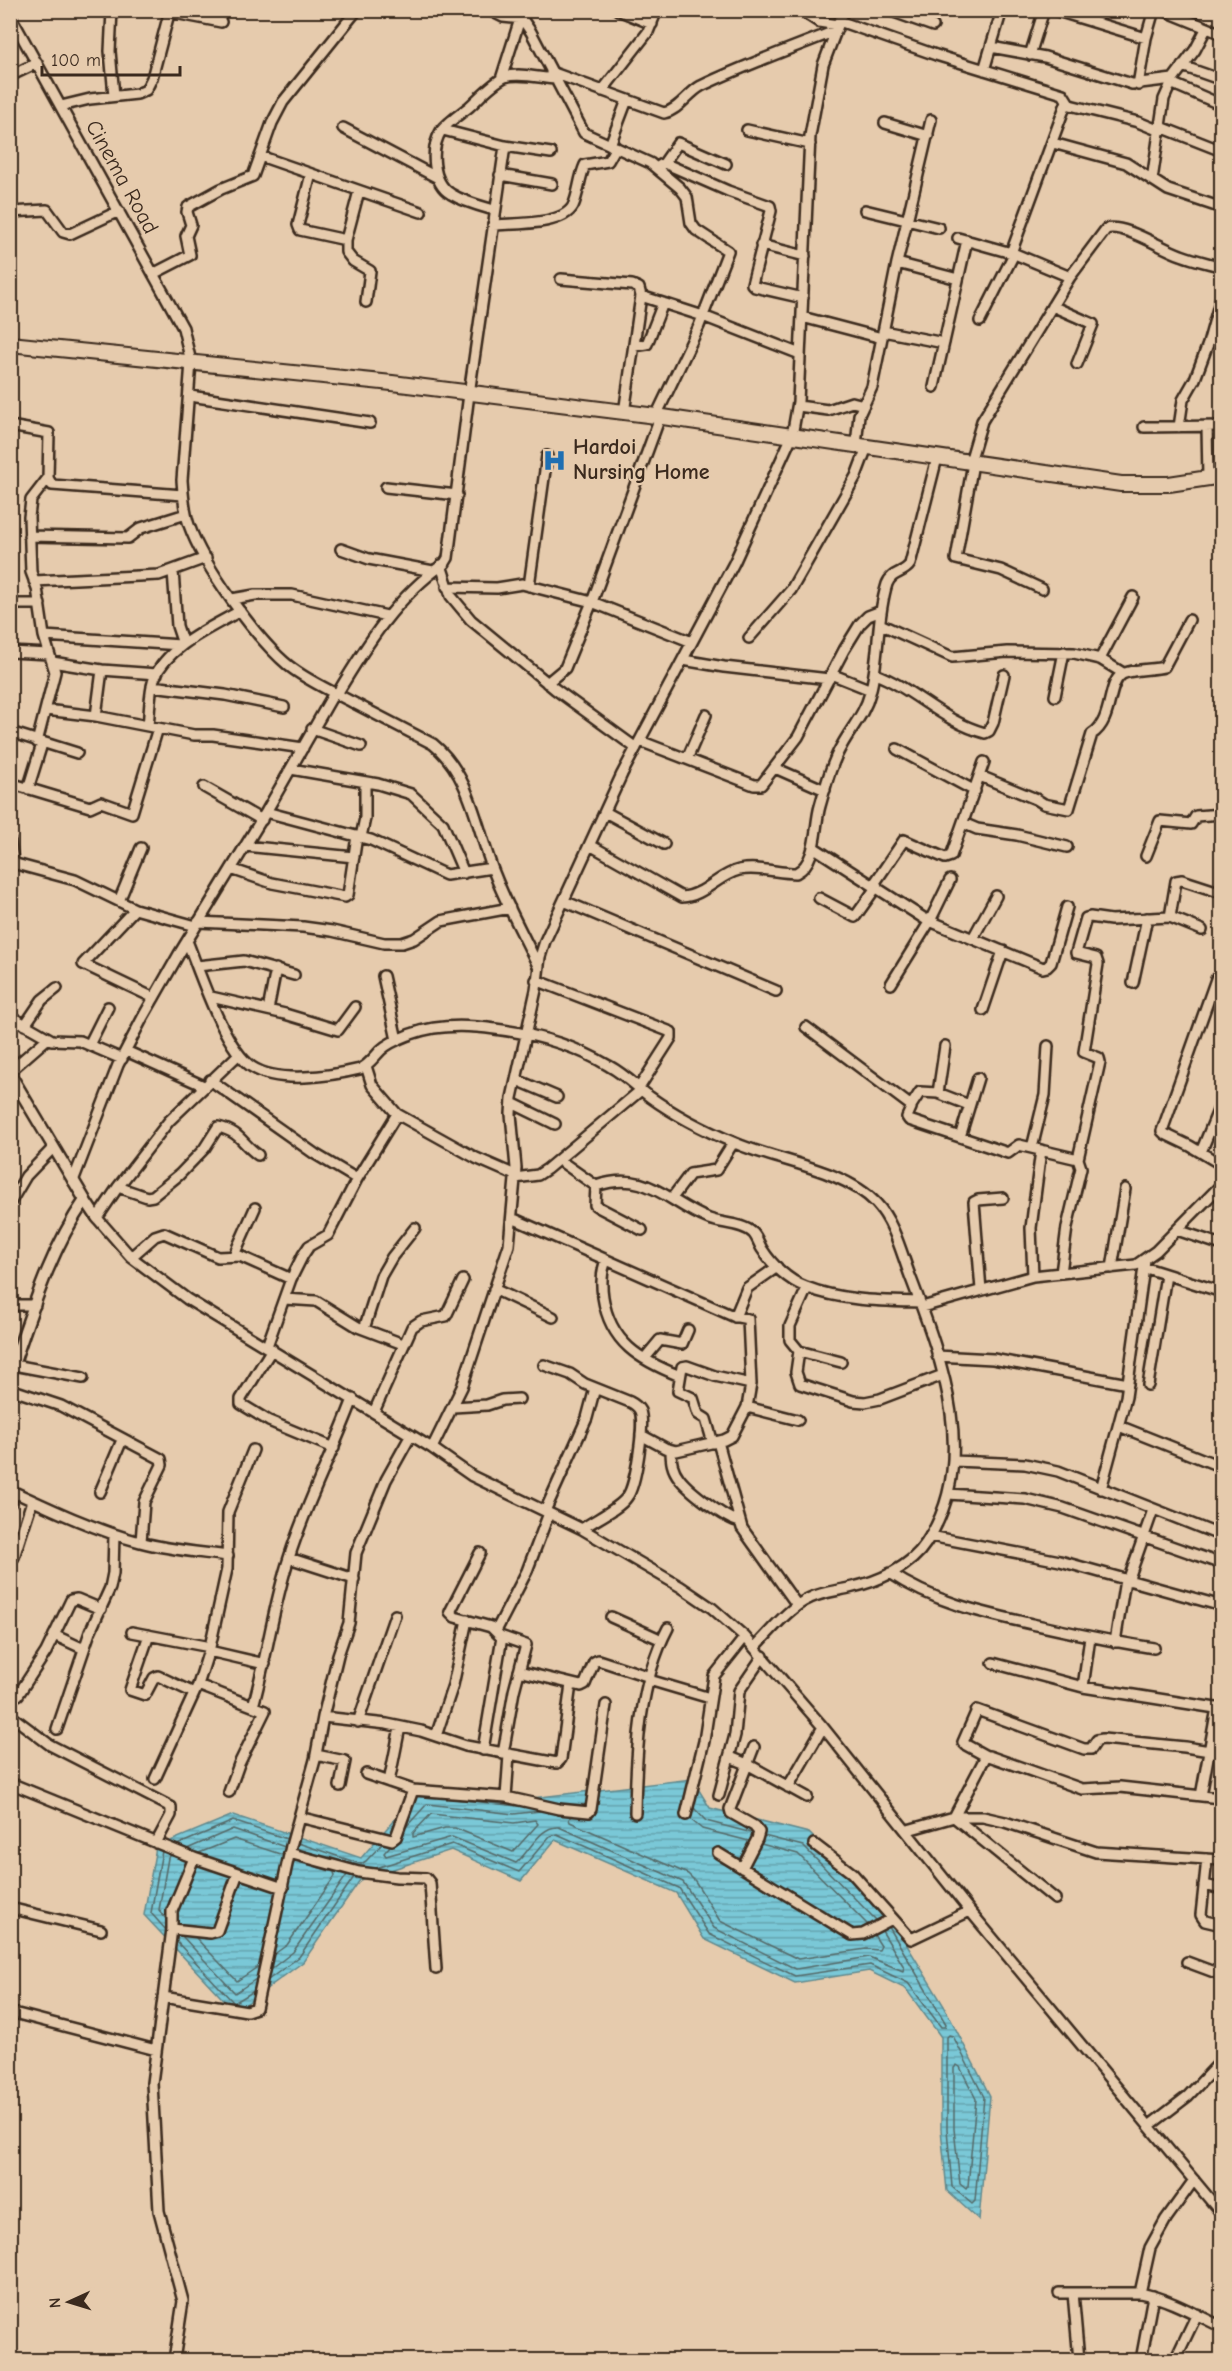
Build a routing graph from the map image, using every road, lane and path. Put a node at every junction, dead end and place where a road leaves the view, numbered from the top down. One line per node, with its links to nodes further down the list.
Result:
1 (112, 10): 36 (street)
2 (357, 10): 54 (street)
3 (489, 10): 15 (street)
4 (618, 10): 18 (street)
5 (657, 10): 18 (street)
6 (792, 10): 19 (street)
7 (844, 10): 19 (street)
8 (888, 10): 20 (street)
9 (1002, 10): 24 (street)
10 (1044, 10): 25 (street)
11 (1054, 10): 23 (street)
12 (1154, 10): 23 (street)
13 (1163, 10): 21 (street)
14 (170, 11): 17 (street); 36 (street)
15 (519, 14): 29 (street); 31 (street)
16 (10, 15): 26 (street, Cinema Road)
17 (221, 22)
18 (652, 24): 35 (street)
19 (837, 26): 28 (street); 37 (street); 49 (street)
20 (933, 26)
21 (1206, 29): 22 (street); 27 (street)
22 (1221, 34)
23 (1146, 38): 34 (street)
24 (991, 47): 25 (street); 28 (street)
25 (1030, 55): 34 (street)
26 (37, 63): 30 (street); 40 (street, Cinema Road)
27 (1182, 66): 32 (street); 33 (street)
28 (984, 70): 38 (street)
29 (553, 75): 31 (street); 35 (street); 51 (street)
30 (10, 76)
31 (501, 79): 45 (street)
32 (1221, 80)
33 (1172, 81): 34 (street); 39 (street); 44 (street)
34 (1138, 85)
35 (602, 91): 37 (street)
36 (114, 96): 40 (street)
37 (627, 100): 51 (street)
38 (1067, 101): 44 (street); 48 (street)
39 (1221, 105)
40 (61, 106): 67 (street, Cinema Road)
41 (932, 120): 47 (street)
42 (885, 123): 47 (street)
43 (343, 128): 60 (street)
44 (1160, 129): 52 (street); 61 (street)
45 (443, 130): 50 (street); 60 (street)
46 (747, 130): 49 (street)
47 (928, 136): 70 (street)
48 (1053, 143): 61 (street); 75 (street)
49 (810, 144): 76 (street)
50 (505, 146): 53 (street); 59 (street)
51 (613, 146): 57 (street); 71 (street)
52 (1221, 152)
53 (551, 153)
54 (260, 156): 58 (street); 79 (street)
55 (664, 163): 56 (street); 57 (street); 74 (street)
56 (726, 164)
57 (654, 169): 89 (street)
58 (311, 174): 63 (street); 73 (street)
59 (500, 175): 62 (street); 65 (street)
60 (438, 178): 65 (street)
61 (1152, 180): 64 (street)
62 (552, 184)
63 (359, 191): 69 (street); 73 (street)
64 (1221, 208)
65 (494, 210): 71 (street)
66 (865, 210): 70 (street)
67 (119, 211): 68 (street); 79 (street, Cinema Road)
68 (10, 212)
69 (421, 212)
70 (908, 221): 72 (street); 77 (street)
71 (493, 225): 100 (street)
72 (939, 228)
73 (346, 240): 86 (street)
74 (761, 245): 76 (street); 85 (street)
75 (1013, 254): 80 (street); 82 (street); 91 (street)
76 (805, 256): 85 (street)
77 (897, 263): 82 (street); 92 (street)
78 (1221, 267): 80 (street)
79 (153, 274): 97 (street, Cinema Road)
80 (1070, 277): 88 (street)
81 (561, 279): 84 (street)
82 (958, 279): 94 (street)
83 (1221, 294): 110 (street)
84 (640, 296): 87 (street); 95 (street)
85 (803, 298): 90 (street)
86 (366, 302)
87 (663, 303): 89 (street); 95 (street)
88 (1052, 306): 98 (street); 116 (street)
89 (703, 316): 96 (street); 105 (street)
90 (802, 317): 92 (street); 96 (street)
91 (980, 321)
92 (882, 334): 94 (street); 102 (street)
93 (10, 344): 97 (highway)
94 (944, 344): 99 (street)
95 (634, 346): 104 (street)
96 (800, 354): 103 (street)
97 (191, 362): 100 (highway); 101 (street, Cinema Road)
98 (1077, 364)
99 (934, 387)
100 (469, 393): 104 (highway); 121 (street)
101 (190, 396): 106 (street); 120 (street, Cinema Road)
102 (864, 405): 103 (street); 113 (street)
103 (798, 406): 112 (street)
104 (624, 413): 105 (highway)
105 (658, 417): 112 (highway); 134 (street)
106 (370, 423)
107 (10, 426): 118 (street)
108 (1221, 426): 111 (street)
109 (1144, 427): 110 (street)
110 (1179, 427): 111 (street)
111 (1207, 427): 117 (street)
112 (792, 436): 113 (highway); 144 (street)
113 (861, 447): 115 (highway); 143 (street)
114 (547, 456): 129 (street)
115 (937, 458): 116 (highway); 138 (street)
116 (971, 463): 117 (highway); 131 (street)
117 (1215, 477)
118 (48, 478): 120 (street); 123 (street)
119 (386, 487): 121 (street)
120 (183, 495): 122 (street, Cinema Road)
121 (457, 495): 126 (street)
122 (186, 514): 123 (street); 125 (street, Cinema Road)
123 (29, 536): 128 (street)
124 (341, 549): 126 (street)
125 (206, 558): 127 (street); 133 (street, Cinema Road)
126 (437, 568): 130 (street); 139 (street)
127 (173, 571): 128 (street); 145 (street)
128 (34, 581): 136 (street)
129 (529, 586): 130 (street); 134 (street)
130 (447, 587): 157 (street)
131 (1042, 589)
132 (1133, 597): 149 (street)
133 (232, 600): 137 (street, Cinema Road); 139 (street)
134 (592, 602): 144 (street); 157 (street)
135 (10, 604): 136 (street)
136 (40, 604): 142 (street)
137 (240, 611): 145 (street); 160 (street, Cinema Road)
138 (881, 611): 141 (street); 156 (street)
139 (387, 616): 160 (street)
140 (1189, 620): 152 (street)
141 (880, 624): 147 (street); 154 (street)
142 (44, 636): 145 (street); 148 (street)
143 (749, 638)
144 (692, 642): 150 (street)
145 (182, 645): 153 (street)
146 (10, 652): 148 (street)
147 (1064, 652): 149 (street); 161 (street)
148 (51, 658): 151 (street); 163 (street)
149 (1100, 659): 152 (street)
150 (683, 660): 156 (street); 170 (street)
151 (102, 670): 153 (street); 165 (street)
152 (1123, 673): 179 (street)
153 (157, 674): 158 (street)
154 (874, 674): 155 (street); 159 (street)
155 (1004, 675)
156 (830, 676): 159 (street); 177 (street)
157 (547, 683): 170 (street)
158 (152, 686): 162 (street); 166 (street)
159 (871, 690): 184 (street)
160 (336, 694): 167 (street); 201 (street, Cinema Road)
161 (1055, 696)
162 (284, 707)
163 (45, 710): 165 (street); 169 (street)
164 (706, 715): 175 (street)
165 (96, 716): 166 (street)
166 (153, 727): 172 (street); 183 (street)
167 (312, 729): 171 (street); 172 (street)
168 (10, 732): 169 (street)
169 (40, 743): 174 (street); 183 (street)
170 (638, 745): 175 (street); 186 (street)
171 (361, 747)
172 (303, 748): 178 (street)
173 (897, 750): 185 (street)
174 (77, 753)
175 (687, 759): 177 (street)
176 (984, 762): 179 (street)
177 (775, 768): 184 (street)
178 (291, 769): 180 (street); 188 (street)
179 (980, 776): 185 (street)
180 (365, 782): 190 (street); 203 (street)
181 (10, 783): 183 (street)
182 (204, 787): 188 (street)
183 (28, 789)
184 (825, 790): 195 (street)
185 (975, 790): 189 (street)
186 (605, 812): 192 (street); 193 (street)
187 (1221, 814): 198 (street)
188 (264, 816): 190 (street); 194 (street)
189 (963, 823): 196 (street); 205 (street)
190 (359, 837): 199 (street); 203 (street)
191 (10, 841): 200 (street)
192 (664, 844)
193 (590, 845): 195 (street); 210 (street)
194 (245, 846): 199 (street); 202 (street)
195 (813, 847): 205 (street)
196 (1067, 847)
197 (141, 848): 209 (street)
198 (1146, 856)
199 (354, 857): 202 (street)
200 (13, 868): 209 (street)
201 (492, 868): 203 (street); 212 (street, Cinema Road)
202 (231, 869): 217 (street)
203 (464, 873)
204 (950, 880): 216 (street)
205 (875, 885): 208 (street); 216 (street)
206 (1221, 893): 214 (street)
207 (996, 896): 219 (street)
208 (819, 898)
209 (119, 901): 213 (street)
210 (564, 901): 223 (street); 232 (street)
211 (1067, 907): 221 (street)
212 (510, 908): 217 (street); 223 (street, Cinema Road)
213 (135, 909): 217 (street); 234 (street)
214 (1170, 917): 215 (street); 218 (street)
215 (1147, 918): 229 (street); 270 (street)
216 (930, 921): 219 (street); 230 (street)
217 (197, 924): 220 (street)
218 (1202, 930)
219 (973, 938): 221 (street)
220 (187, 941): 222 (street); 234 (street)
221 (1003, 951): 238 (street)
222 (197, 966): 224 (street); 233 (street)
223 (538, 966): 228 (street)
224 (276, 969): 225 (street); 237 (street)
225 (294, 975)
226 (1221, 975): 268 (street)
227 (383, 976): 244 (street)
228 (536, 980): 242 (street); 255 (street)
229 (1133, 983)
230 (891, 984)
231 (57, 988): 240 (street)
232 (776, 991)
233 (211, 997): 237 (street); 248 (street)
234 (154, 998): 249 (street)
235 (108, 1007): 245 (street)
236 (355, 1007): 237 (street)
237 (267, 1010)
238 (983, 1010)
239 (10, 1016): 240 (street)
240 (25, 1025): 243 (street)
241 (806, 1027): 261 (street)
242 (527, 1033): 244 (street); 253 (street); 255 (street)
243 (48, 1038): 245 (street); 251 (street)
244 (397, 1040): 250 (street)
245 (89, 1045): 249 (street)
246 (945, 1046): 256 (street)
247 (1048, 1046): 267 (street)
248 (238, 1054): 250 (street); 254 (street)
249 (124, 1055): 254 (street); 275 (street)
250 (366, 1066): 262 (street)
251 (12, 1078): 266 (main road)
252 (978, 1078): 260 (street)
253 (517, 1080): 257 (street); 259 (street)
254 (207, 1083): 274 (street); 278 (street)
255 (640, 1089): 265 (street); 271 (street)
256 (938, 1093): 260 (street); 261 (street)
257 (557, 1097)
258 (1221, 1101): 268 (street)
259 (512, 1102): 263 (street); 273 (street)
260 (969, 1105): 264 (street)
261 (911, 1106): 264 (street)
262 (397, 1114): 273 (street); 274 (street)
263 (555, 1124)
264 (960, 1137): 267 (street)
265 (733, 1143): 280 (street); 309 (street)
266 (53, 1148): 275 (main road); 283 (street)
267 (1037, 1149): 270 (street); 299 (street)
268 (1201, 1152): 272 (street)
269 (258, 1155): 278 (street)
270 (1078, 1159): 297 (street)
271 (559, 1160): 273 (street); 277 (street)
272 (1221, 1166)
273 (515, 1176): 286 (street)
274 (357, 1179): 300 (street)
275 (73, 1181): 282 (main road)
276 (1221, 1184): 289 (street)
277 (596, 1186): 280 (street); 288 (street)
278 (118, 1187): 285 (street)
279 (1125, 1189): 296 (street)
280 (672, 1198): 295 (street)
281 (1003, 1198): 304 (street)
282 (85, 1200): 285 (street); 308 (main road)
283 (10, 1203)
284 (255, 1208): 291 (street)
285 (98, 1218): 292 (street)
286 (512, 1218): 293 (street); 303 (street)
287 (415, 1228): 312 (street)
288 (642, 1230)
289 (1177, 1230): 290 (street); 294 (street)
290 (1221, 1245)
291 (234, 1255): 292 (street); 300 (street)
292 (131, 1257): 315 (street)
293 (606, 1260): 311 (street); 318 (street)
294 (1144, 1264): 296 (street); 298 (street); 326 (street)
295 (777, 1267): 302 (street); 311 (street)
296 (1112, 1268): 297 (street)
297 (1061, 1273): 299 (street)
298 (1166, 1275): 305 (street); 327 (street)
299 (1033, 1276): 304 (street)
300 (291, 1279): 306 (street)
301 (462, 1280): 314 (street)
302 (807, 1288): 309 (street); 316 (street)
303 (494, 1289): 310 (street); 332 (street)
304 (981, 1290): 309 (street)
305 (1221, 1292)
306 (284, 1299): 312 (street); 315 (street)
307 (10, 1305): 308 (street)
308 (34, 1305): 321 (main road)
309 (921, 1305): 317 (street)
310 (553, 1317)
311 (735, 1317): 325 (street)
312 (364, 1329): 314 (street)
313 (688, 1330): 318 (street)
314 (403, 1344): 334 (street)
315 (269, 1347): 330 (street); 341 (street)
316 (799, 1351): 319 (street); 322 (street)
317 (937, 1356): 322 (street); 326 (street)
318 (645, 1358): 323 (street)
319 (841, 1362)
320 (544, 1365): 328 (street)
321 (12, 1370): 324 (street)
322 (943, 1375): 345 (street)
323 (680, 1376): 325 (street); 340 (street)
324 (83, 1378)
325 (752, 1384): 333 (street)
326 (1128, 1384): 336 (street)
327 (1148, 1385)
328 (595, 1388): 338 (street); 354 (street)
329 (10, 1389): 339 (street)
330 (353, 1399): 334 (street); 341 (street)
331 (519, 1399): 332 (street)
332 (453, 1407): 342 (street)
333 (747, 1407): 335 (street); 340 (street)
334 (374, 1412): 337 (street)
335 (798, 1420)
336 (1119, 1426): 346 (street); 347 (street)
337 (411, 1435): 342 (street); 368 (street)
338 (641, 1435): 344 (street); 356 (street)
339 (122, 1440): 349 (street); 361 (street)
340 (715, 1442): 344 (street); 355 (street)
341 (334, 1448): 365 (street)
342 (432, 1448): 354 (street)
343 (253, 1450): 363 (street)
344 (671, 1450): 355 (street)
345 (954, 1461): 347 (street); 350 (street)
346 (1221, 1467)
347 (1101, 1489): 353 (street)
348 (13, 1491): 351 (street); 352 (street)
349 (100, 1492)
350 (948, 1494): 358 (street); 359 (street)
351 (32, 1501): 357 (street); 364 (street)
352 (10, 1504)
353 (1153, 1510): 359 (street); 360 (street)
354 (547, 1512): 356 (street); 378 (street)
355 (740, 1522): 370 (street)
356 (582, 1529): 381 (street)
357 (114, 1534): 361 (street); 372 (street)
358 (930, 1536): 367 (street); 369 (street)
359 (1143, 1536): 366 (street); 369 (street)
360 (1221, 1536)
361 (141, 1542): 363 (street)
362 (480, 1553): 375 (street)
363 (228, 1556): 388 (street)
364 (14, 1557)
365 (288, 1558): 368 (street); 391 (street)
366 (1221, 1564)
367 (890, 1573): 370 (street); 382 (street)
368 (354, 1579): 403 (street)
369 (1127, 1580): 371 (street); 384 (street)
370 (797, 1605): 385 (street)
371 (1221, 1606)
372 (101, 1609): 379 (street); 387 (street)
373 (395, 1615): 404 (street)
374 (611, 1617): 383 (street)
375 (467, 1620): 378 (street); 408 (street)
376 (668, 1628): 383 (street)
377 (132, 1632): 380 (street)
378 (499, 1634): 392 (street); 410 (street)
379 (54, 1635): 387 (street); 397 (street)
380 (149, 1635): 388 (street); 396 (street)
381 (745, 1637): 385 (street); 398 (street)
382 (1090, 1638): 384 (street); 395 (street)
383 (662, 1640): 393 (street)
384 (1116, 1642): 386 (street)
385 (755, 1647): 389 (street)
386 (1154, 1648)
387 (84, 1649): 407 (street)
388 (210, 1649): 391 (street); 396 (street)
389 (763, 1656): 406 (street); 416 (street)
390 (993, 1663): 395 (street)
391 (265, 1664): 400 (street)
392 (519, 1671): 394 (street); 414 (street)
393 (650, 1678): 394 (street); 398 (street); 431 (street)
394 (571, 1684): 414 (street)
395 (1083, 1688): 401 (street)
396 (196, 1689): 400 (street); 419 (street)
397 (18, 1695)
398 (710, 1698): 432 (street)
399 (606, 1705): 428 (street)
400 (253, 1706): 425 (street)
401 (1219, 1709): 411 (street)
402 (10, 1715): 436 (street)
403 (323, 1718): 404 (street); 413 (street)
404 (358, 1722): 405 (street)
405 (400, 1727): 408 (street); 420 (street)
406 (823, 1727): 423 (street); 435 (street)
407 (57, 1729)
408 (436, 1736): 410 (street)
409 (754, 1747): 417 (street)
410 (483, 1750): 414 (street)
411 (1209, 1750): 412 (street); 415 (street); 427 (street)
412 (1221, 1753)
413 (316, 1755): 422 (street); 433 (street)
414 (506, 1755): 428 (street)
415 (986, 1756): 427 (street); 434 (street)
416 (730, 1757): 417 (street); 426 (street)
417 (747, 1764): 423 (street); 443 (street)
418 (366, 1774): 420 (street)
419 (155, 1779)
420 (389, 1782): 424 (street)
421 (10, 1783): 436 (street)
422 (339, 1786)
423 (788, 1787): 429 (street)
424 (413, 1790): 428 (street); 433 (street)
425 (229, 1792)
426 (719, 1796)
427 (1201, 1796): 430 (street)
428 (506, 1797)
429 (807, 1797)
430 (1220, 1798)
431 (635, 1813)
432 (686, 1815)
433 (299, 1817): 438 (street)
434 (954, 1817): 435 (street); 441 (street); 448 (street)
435 (908, 1830): 450 (street)
436 (156, 1843): 440 (street)
437 (814, 1844): 451 (street)
438 (291, 1846): 446 (street); 456 (street)
439 (718, 1853): 443 (street)
440 (194, 1858): 444 (street); 453 (street)
441 (1207, 1859): 442 (street); 445 (street)
442 (1221, 1860)
443 (742, 1868): 451 (street)
444 (238, 1873): 446 (street); 453 (street)
445 (1204, 1885): 447 (street); 452 (street)
446 (284, 1888): 458 (street)
447 (1221, 1889)
448 (1055, 1899)
449 (10, 1908): 454 (street)
450 (970, 1911): 451 (street); 462 (street)
451 (892, 1919)
452 (1221, 1925)
453 (172, 1929): 458 (street)
454 (100, 1930)
455 (1188, 1962): 457 (street)
456 (436, 1969)
457 (1221, 1975)
458 (163, 1997): 460 (street)
459 (10, 2013): 460 (street)
460 (156, 2050): 471 (street)
461 (1221, 2061): 462 (street)
462 (1149, 2126): 463 (street)
463 (1194, 2180): 464 (street); 467 (street)
464 (1221, 2214)
465 (1059, 2293): 466 (street)
466 (1073, 2293): 467 (street); 472 (street)
467 (1140, 2294): 468 (street)
468 (1153, 2296): 469 (street); 473 (street)
469 (1197, 2314): 470 (street); 474 (street)
470 (1221, 2327)
471 (174, 2361)
472 (1079, 2361)
473 (1141, 2361)
474 (1175, 2361)

